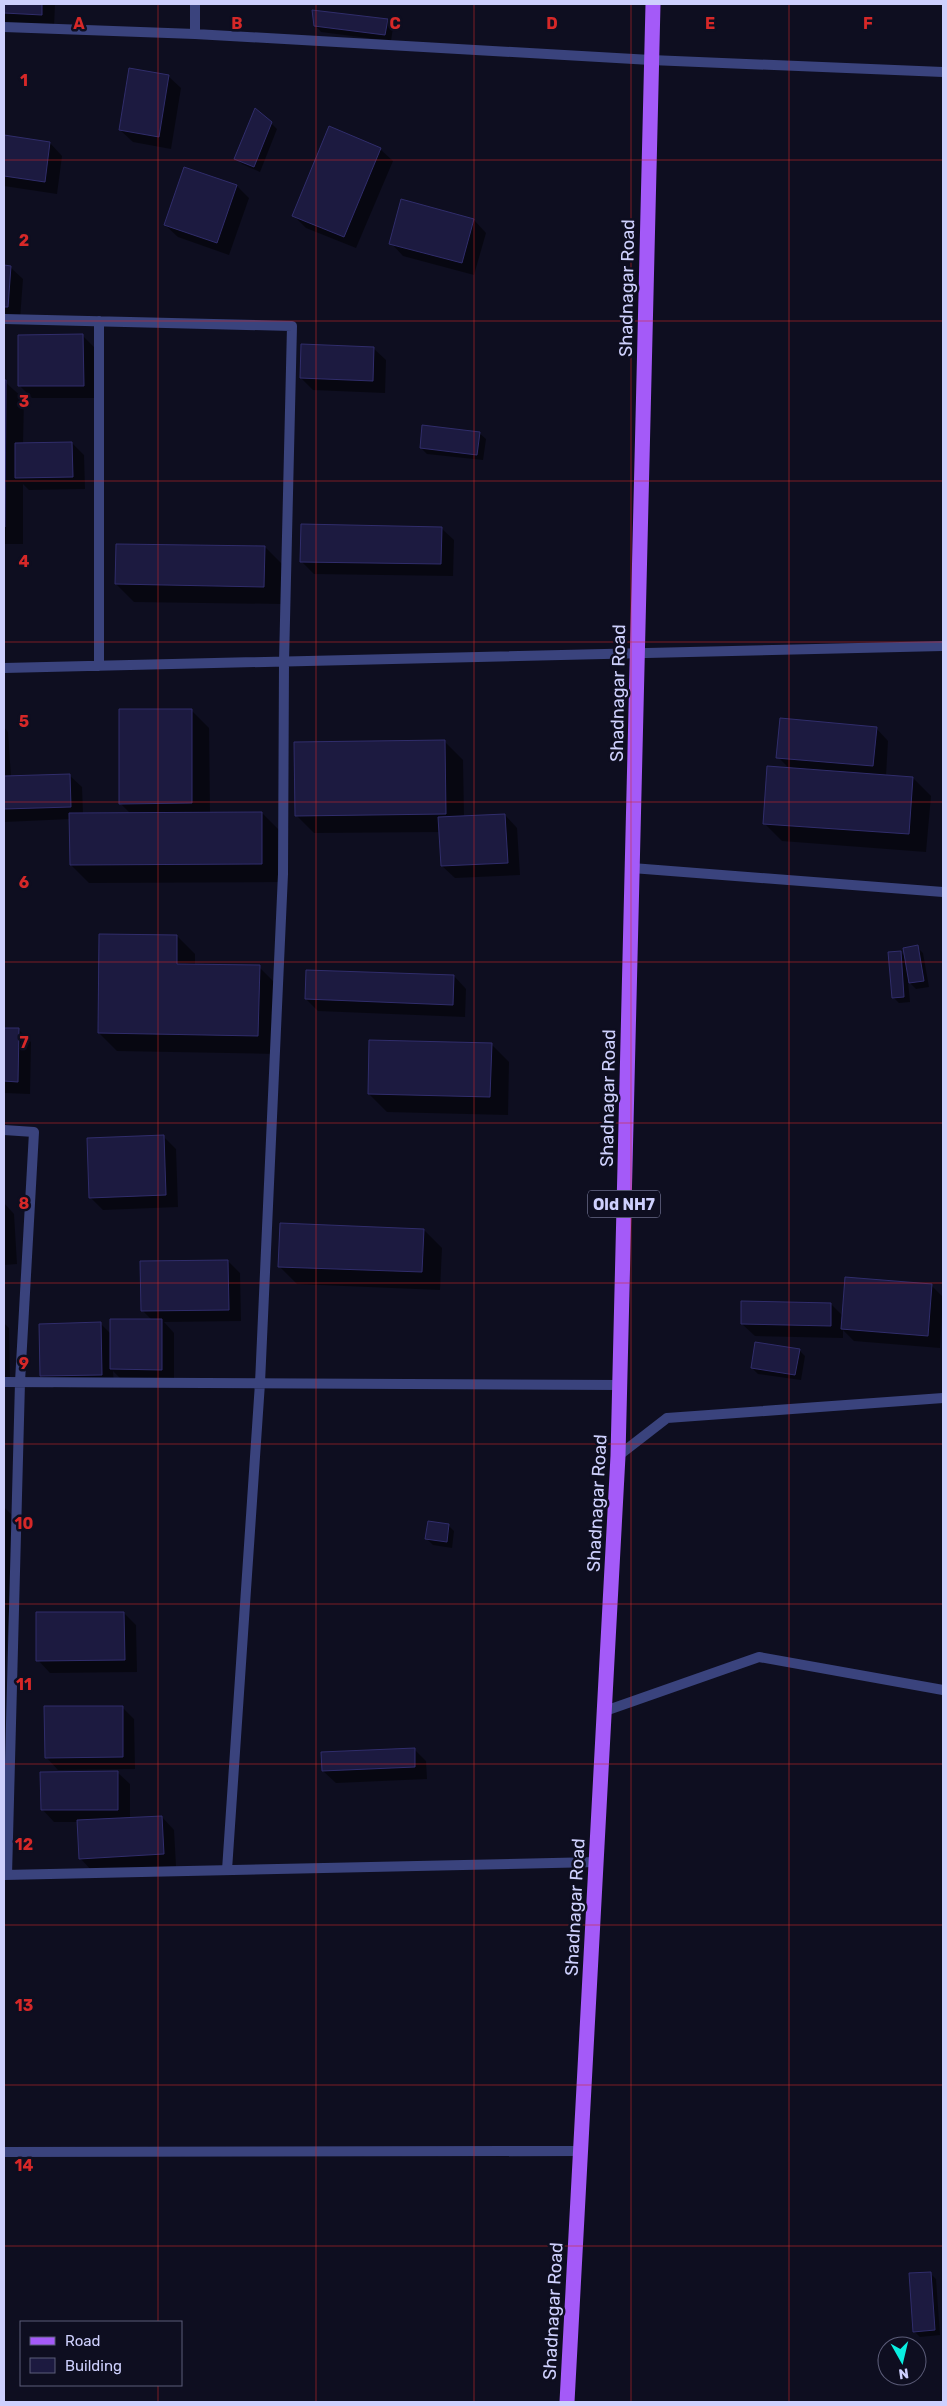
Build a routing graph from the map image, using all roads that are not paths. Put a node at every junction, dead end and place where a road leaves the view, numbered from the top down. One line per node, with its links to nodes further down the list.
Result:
1 (195, 4): 4 (street)
2 (653, 4): 5 (main road, Shadnagar Road / Old NH7)
3 (4, 26): 4 (street)
4 (195, 34): 5 (street)
5 (651, 60): 6 (street); 10 (main road, Shadnagar Road / Old NH7)
6 (943, 72)
7 (4, 319): 8 (street)
8 (99, 321): 11 (street); 12 (street)
9 (943, 646): 10 (street)
10 (638, 652): 11 (street); 14 (main road, Shadnagar Road / Old NH7)
11 (284, 662): 12 (street); 19 (street)
12 (99, 666): 13 (street)
13 (4, 668)
14 (632, 868): 15 (street); 20 (main road, Shadnagar Road / Old NH7)
15 (943, 892)
16 (4, 1130): 18 (street)
17 (4, 1382): 18 (street)
18 (20, 1382): 19 (street); 27 (street)
19 (260, 1384): 20 (street); 26 (street)
20 (620, 1385): 22 (main road, Shadnagar Road / Old NH7)
21 (943, 1398): 22 (street)
22 (618, 1456): 24 (main road, Shadnagar Road / Old NH7)
23 (943, 1690): 24 (street)
24 (605, 1711): 25 (main road, Shadnagar Road / Old NH7)
25 (597, 1862): 26 (street); 28 (main road, Shadnagar Road / Old NH7)
26 (227, 1870): 27 (street)
27 (5, 1875)
28 (580, 2151): 29 (street); 30 (main road, Shadnagar Road / Old NH7)
29 (4, 2152)
30 (567, 2402)

